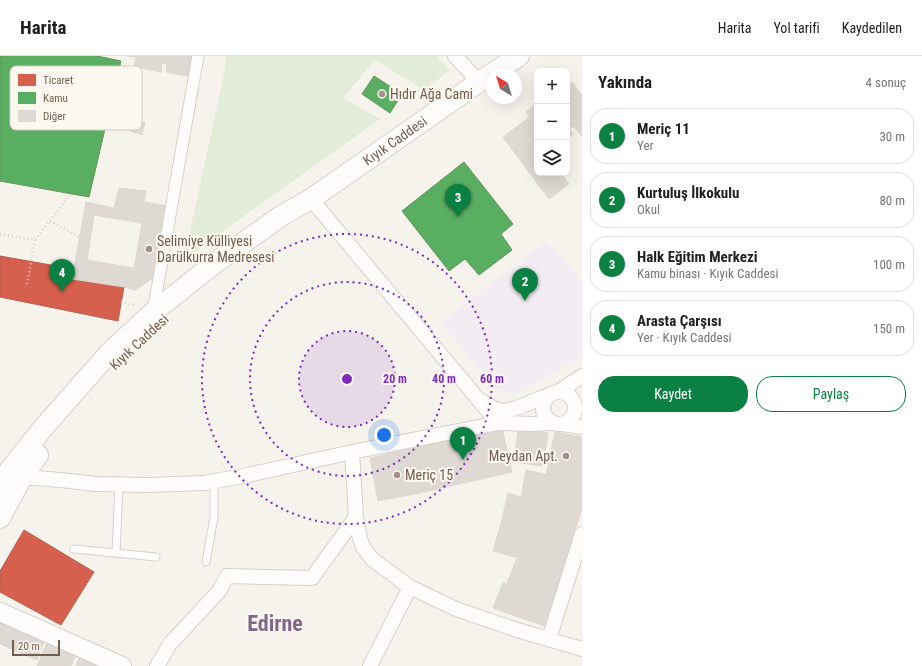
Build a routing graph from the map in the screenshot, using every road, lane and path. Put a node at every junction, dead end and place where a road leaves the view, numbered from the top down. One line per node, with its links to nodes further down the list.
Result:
1 (198, 56): 12 (street)
2 (455, 56): 4 (street)
3 (520, 56): 4 (main road, Kıyık Caddesi)
4 (479, 82): 6 (main road, Kıyık Caddesi)
5 (71, 194): 7 (path)
6 (311, 199): 12 (main road, Kıyık Caddesi); 15 (street); 21 (main road, Kıyık Caddesi)
7 (50, 221): 9 (path); 10 (path)
8 (0, 234): 10 (path)
9 (79, 237)
10 (35, 240): 11 (path)
11 (27, 284)
12 (153, 313): 21 (main road, Kıyık Caddesi)
13 (582, 376): 14 (street)
14 (556, 392): 15 (street); 16 (street); 18 (street)
15 (479, 400): 17 (street)
16 (577, 402): 18 (street)
17 (498, 423): 18 (street); 20 (street)
18 (557, 424): 19 (street)
19 (582, 427)
20 (352, 452): 22 (street); 24 (street)
21 (11, 478): 23 (street); 25 (main road, Kıyık Caddesi)
22 (214, 481): 23 (street); 30 (lane)
23 (119, 484): 28 (lane)
24 (356, 517): 31 (street); 36 (street)
25 (0, 518)
26 (582, 534): 33 (street)
27 (74, 549): 28 (lane)
28 (116, 553): 29 (lane)
29 (156, 557)
30 (206, 562)
31 (410, 587): 33 (street); 37 (street)
32 (0, 612): 35 (street)
33 (549, 639): 34 (street)
34 (582, 649)
35 (122, 666)
36 (157, 666)
37 (370, 666)

